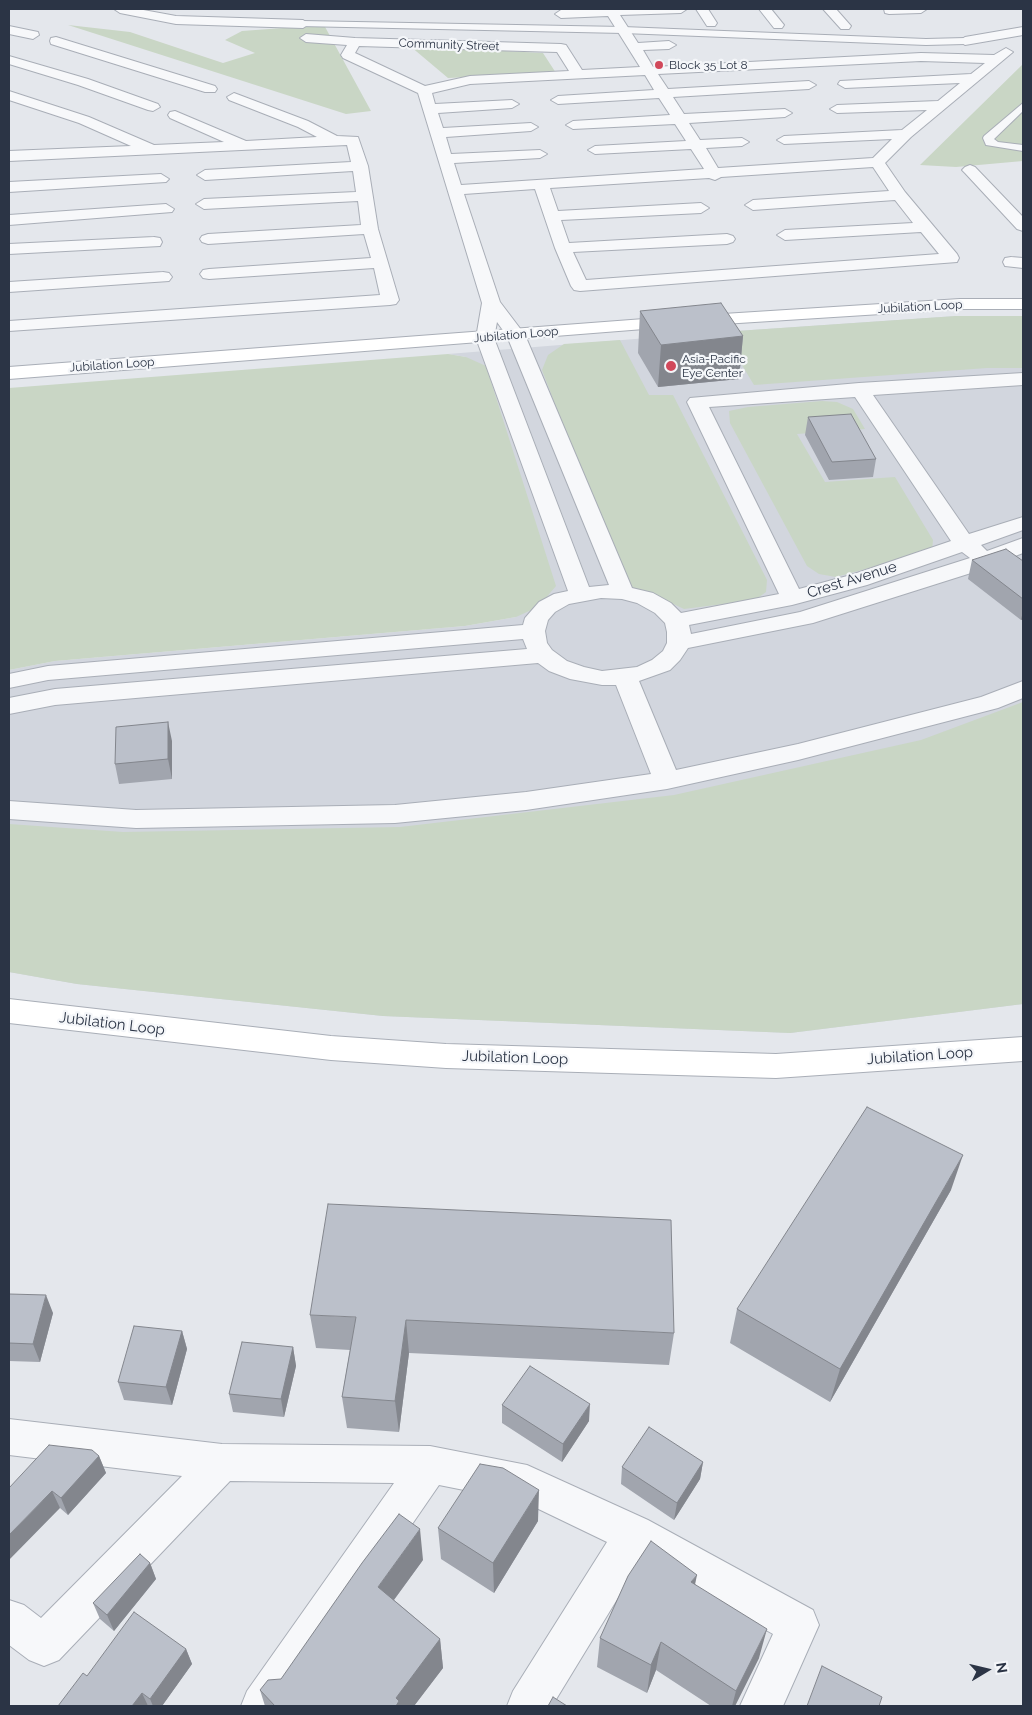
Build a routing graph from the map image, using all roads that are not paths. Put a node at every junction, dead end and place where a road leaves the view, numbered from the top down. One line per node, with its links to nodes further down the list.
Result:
1 (120, 9): 11 (street)
2 (681, 9): 7 (street)
3 (702, 9): 10 (street)
4 (765, 9): 12 (street)
5 (829, 9): 13 (street)
6 (921, 9): 8 (street)
7 (611, 10): 9 (street); 15 (street)
8 (891, 12)
9 (560, 14)
10 (712, 23)
11 (303, 24): 15 (lane)
12 (778, 24)
13 (845, 26)
14 (9, 30): 17 (street)
15 (623, 30): 19 (lane); 24 (street)
16 (1023, 31): 22 (street)
17 (33, 35)
18 (306, 38): 21 (street, Community Street)
19 (965, 41): 22 (street)
20 (56, 42): 30 (street)
21 (355, 42): 33 (street, Community Street); 40 (street)
22 (1009, 42): 27 (street)
23 (669, 44): 24 (street)
24 (634, 47): 32 (street)
25 (800, 49): 29 (street)
26 (737, 54): 31 (street)
27 (997, 59): 29 (street); 34 (street)
28 (9, 60): 35 (street)
29 (811, 62): 31 (street)
30 (130, 64): 35 (street); 39 (street)
31 (747, 67): 32 (street)
32 (650, 72): 33 (street); 43 (street)
33 (578, 75): 40 (street)
34 (976, 78): 36 (street); 48 (street)
35 (83, 82): 38 (street); 49 (street)
36 (845, 84)
37 (809, 85): 43 (street)
38 (65, 88)
39 (210, 90)
40 (424, 92): 51 (street)
41 (9, 95): 46 (street)
42 (47, 95): 46 (street)
43 (666, 95): 45 (street); 56 (street)
44 (234, 97): 61 (street)
45 (558, 100)
46 (29, 102): 52 (street); 68 (street)
47 (512, 104): 51 (street)
48 (943, 105): 53 (street); 60 (street)
49 (153, 106)
50 (1023, 106): 66 (lane)
51 (428, 109): 59 (street)
52 (9, 110)
53 (837, 110)
54 (785, 113): 56 (street)
55 (175, 115): 65 (street)
56 (680, 119): 57 (street); 64 (street)
57 (573, 125)
58 (531, 127): 59 (street)
59 (436, 134): 71 (street)
60 (906, 134): 62 (street); 72 (street)
61 (333, 140): 65 (street); 73 (street)
62 (784, 140)
63 (742, 142): 64 (street)
64 (696, 144): 67 (street); 76 (street)
65 (246, 145): 68 (street)
66 (1023, 148)
67 (595, 150)
68 (155, 151): 70 (street)
69 (540, 154): 71 (street)
70 (9, 156)
71 (447, 159): 80 (street)
72 (878, 162): 76 (street); 81 (street)
73 (360, 166): 75 (street); 82 (street)
74 (970, 170): 89 (street)
75 (205, 175)
76 (715, 175): 78 (street)
77 (161, 180): 79 (street)
78 (541, 185): 80 (street); 87 (street)
79 (9, 187)
80 (457, 190): 102 (street)
81 (899, 195): 84 (street); 90 (street)
82 (366, 196): 83 (street); 91 (street)
83 (204, 204)
84 (753, 204)
85 (701, 208): 87 (street)
86 (166, 209): 88 (street)
87 (553, 216): 96 (street)
88 (9, 220)
89 (1023, 226)
90 (925, 227): 92 (street); 96 (street)
91 (370, 229): 93 (street); 98 (street)
92 (785, 235)
93 (208, 239)
94 (727, 239): 96 (street)
95 (154, 242): 97 (street)
96 (563, 248)
97 (9, 249)
98 (381, 262): 99 (street); 104 (street)
99 (209, 274)
100 (163, 277): 101 (street)
101 (9, 287)
102 (491, 303): 105 (street); 106 (street)
103 (1023, 304): 105 (main road, Jubilation Loop)
104 (9, 326)
105 (516, 335): 106 (main road, Jubilation Loop); 114 (street)
106 (485, 338): 107 (main road, Jubilation Loop); 115 (street)
107 (9, 373)
108 (1023, 378): 109 (street)
109 (859, 389): 111 (street); 116 (street)
110 (1023, 523): 111 (street, Crest Avenue)
111 (964, 543): 113 (street); 116 (street, Crest Avenue)
112 (1023, 545): 113 (street, Crest Avenue)
113 (987, 559): 118 (street, Crest Avenue)
114 (623, 592): 115 (street); 118 (street)
115 (580, 593): 117 (street)
116 (792, 598): 118 (street, Crest Avenue)
117 (533, 631): 119 (street); 121 (street)
118 (677, 632): 120 (street)
119 (543, 655): 120 (street); 123 (street)
120 (625, 677): 124 (street)
121 (9, 681)
122 (1023, 689): 124 (street)
123 (9, 706)
124 (667, 780): 125 (street)
125 (9, 810)
126 (9, 1011): 127 (main road, Jubilation Loop)
127 (1023, 1049)
128 (9, 1437): 129 (street)
129 (222, 1462): 130 (street); 132 (street)
130 (430, 1465): 131 (street); 133 (street)
131 (634, 1534): 134 (street); 135 (street)
132 (9, 1620)
133 (262, 1706)
134 (528, 1706)
135 (761, 1706)

